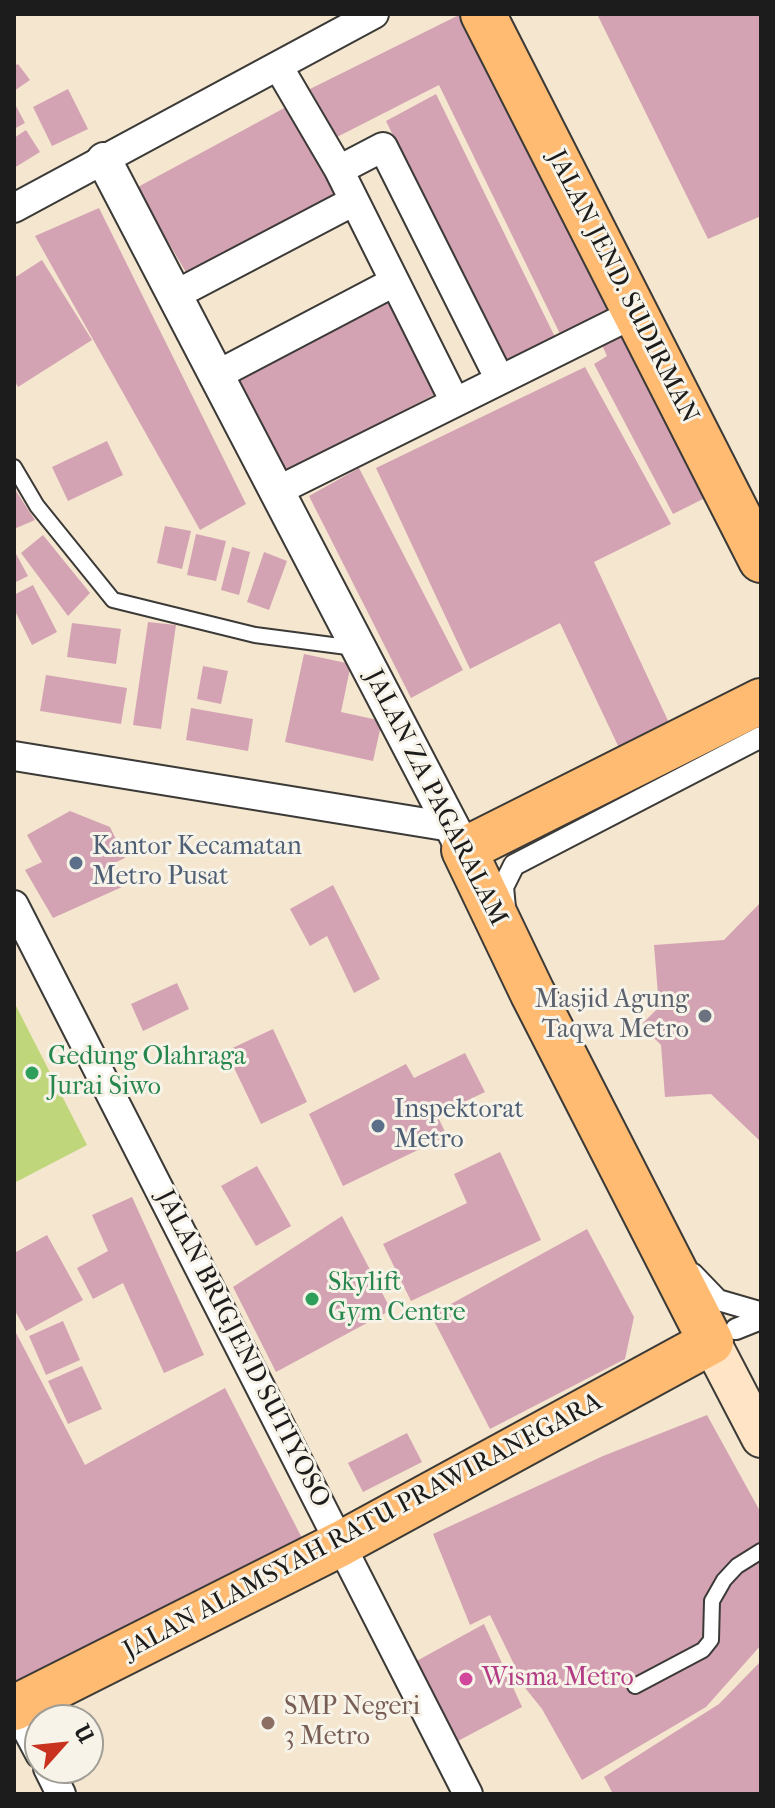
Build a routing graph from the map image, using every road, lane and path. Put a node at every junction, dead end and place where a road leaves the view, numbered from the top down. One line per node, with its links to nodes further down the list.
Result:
1 (374, 14): 4 (street)
2 (483, 14): 11 (main road, JALAN JEND. SUDIRMAN)
3 (514, 14): 17 (main road, JALAN JEND. SUDIRMAN)
4 (278, 66): 5 (street); 6 (street)
5 (104, 160): 8 (street); 10 (street, JALAN ZA PAGARALAM)
6 (339, 170): 7 (street); 13 (street)
7 (354, 201): 9 (street); 10 (street)
8 (14, 208)
9 (394, 282): 12 (street); 14 (street)
10 (175, 295): 12 (street, JALAN ZA PAGARALAM)
11 (637, 312): 13 (street); 18 (main road, JALAN JEND. SUDIRMAN)
12 (217, 375): 16 (street, JALAN ZA PAGARALAM)
13 (500, 380): 14 (street)
14 (455, 402): 16 (street)
15 (14, 467): 19 (lane)
16 (277, 491): 19 (street, JALAN ZA PAGARALAM)
17 (761, 495)
18 (761, 560)
19 (359, 649): 23 (street, JALAN ZA PAGARALAM)
20 (761, 701): 23 (main road)
21 (761, 737): 25 (street)
22 (14, 756): 23 (street)
23 (458, 838): 26 (main road, JALAN ZA PAGARALAM)
24 (14, 905): 30 (street, JALAN BRIGJEND SUTIYOSO)
25 (761, 1319): 26 (street)
26 (723, 1336): 29 (main road, JALAN ZA PAGARALAM); 30 (main road, JALAN ALAMSYAH RATU PRAWIRANEGARA)
27 (761, 1391): 28 (street)
28 (761, 1406)
29 (761, 1438)
30 (342, 1543): 33 (main road, JALAN ALAMSYAH RATU PRAWIRANEGARA); 34 (street, JALAN BRIGJEND SUTIYOSO)
31 (761, 1551): 32 (lane)
32 (635, 1686)
33 (15, 1707)
34 (468, 1794)

